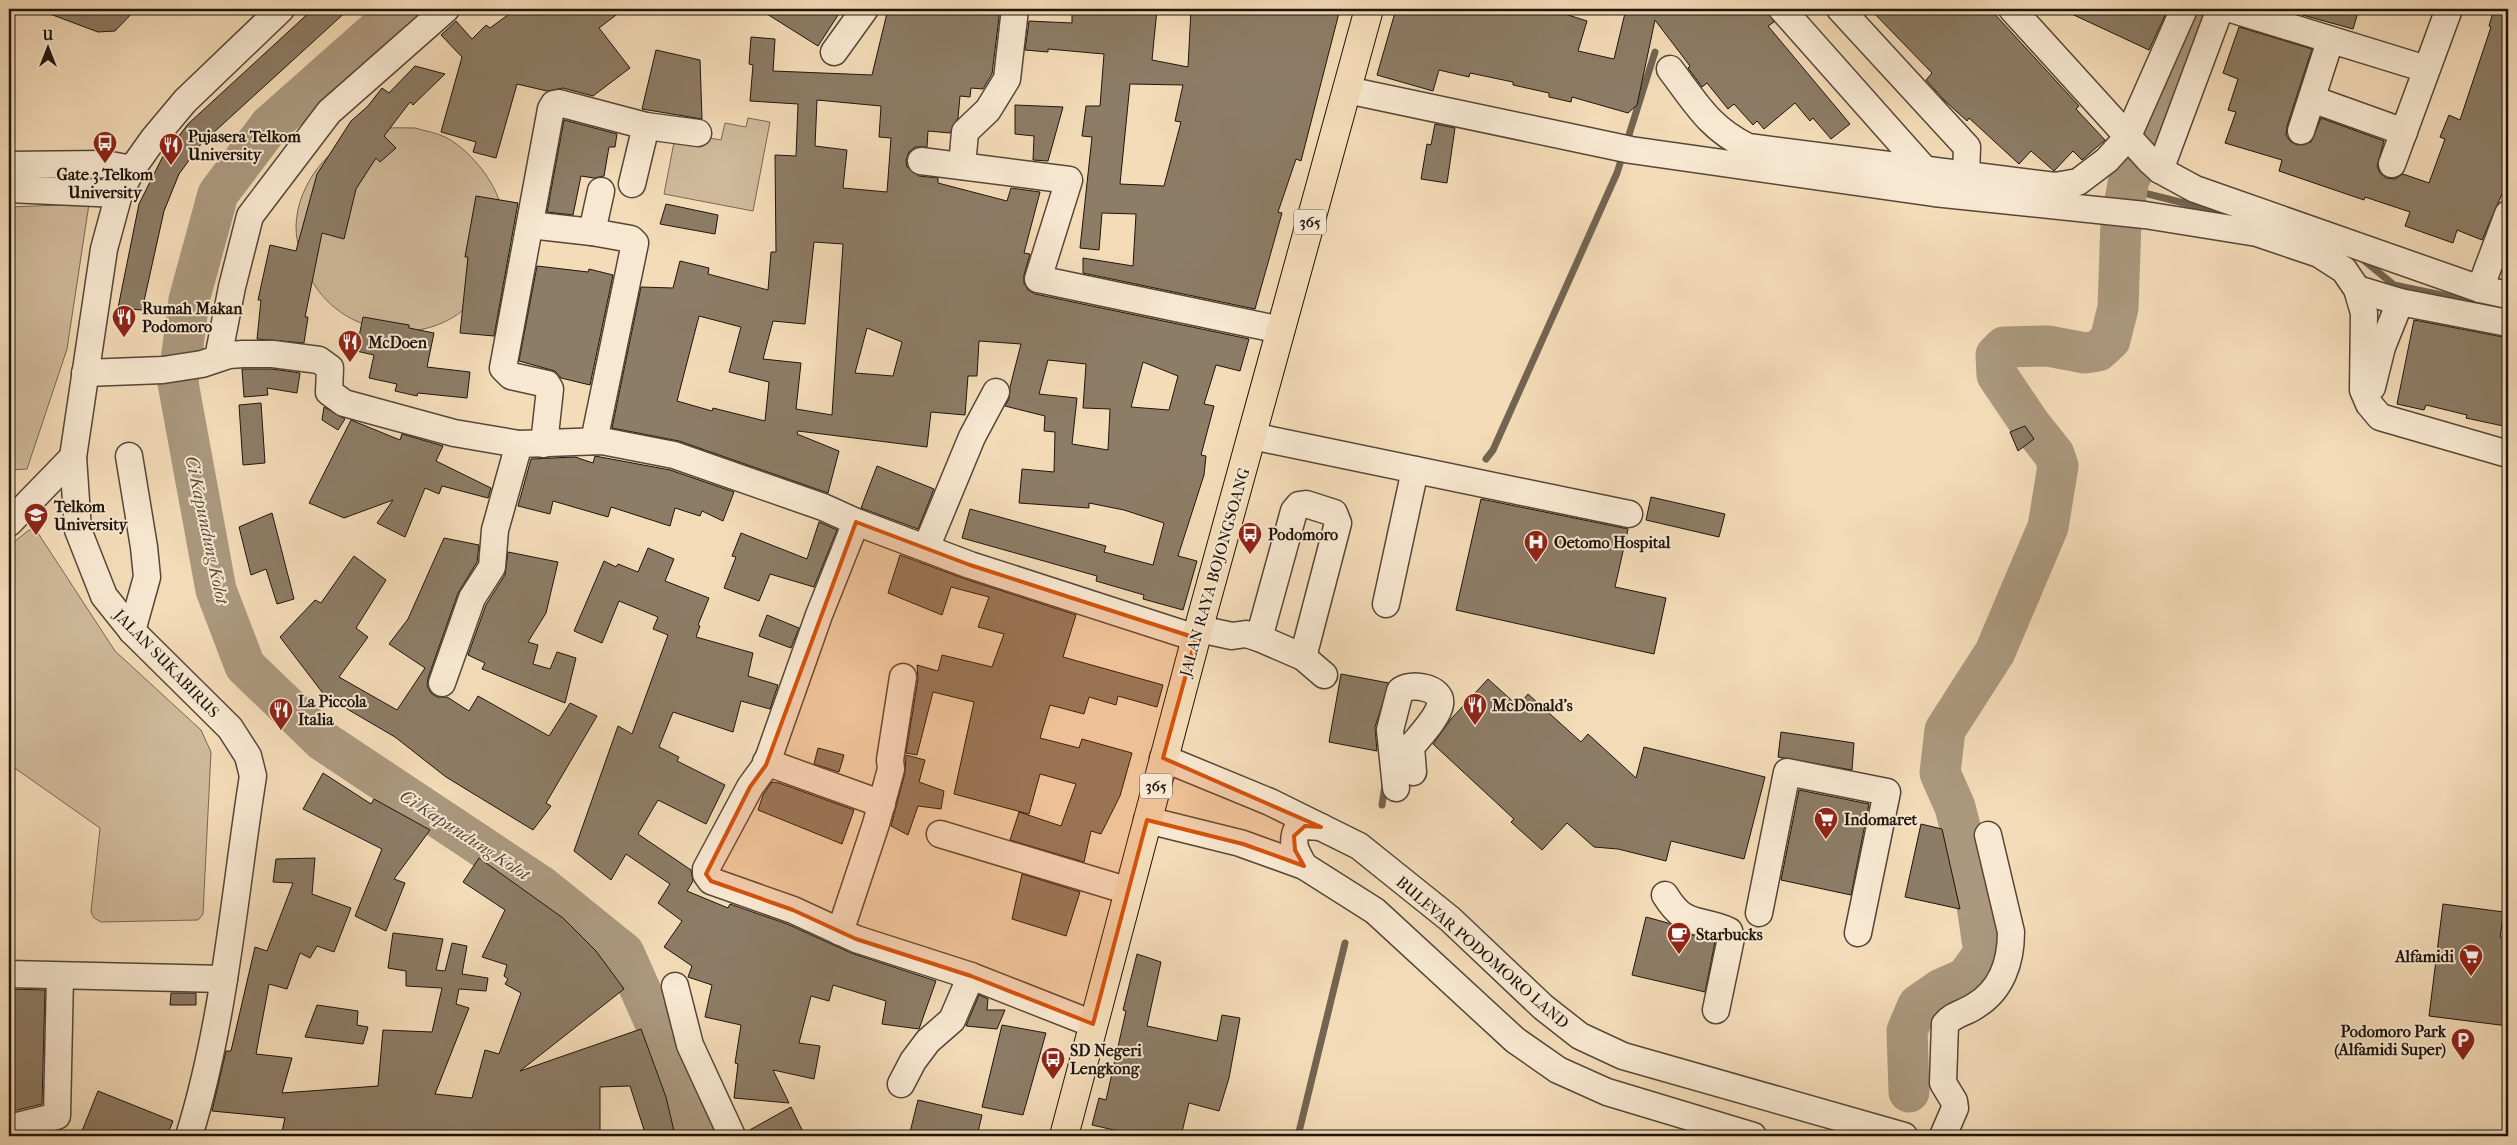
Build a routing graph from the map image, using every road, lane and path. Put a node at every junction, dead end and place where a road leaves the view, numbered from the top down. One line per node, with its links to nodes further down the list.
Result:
1 (281, 9): 28 (street, JALAN SUKABIRUS)
2 (446, 9): 44 (street)
3 (865, 9): 14 (street)
4 (1015, 9): 27 (street)
5 (1369, 9): 17 (main road, JALAN RAYA BOJONGSOANG / 365)
6 (1782, 9): 29 (street)
7 (1840, 9): 30 (street)
8 (2184, 9): 23 (street)
9 (2220, 9): 23 (street)
10 (2231, 9): 13 (street)
11 (2448, 9): 16 (street)
12 (2016, 10): 23 (street)
13 (2330, 41): 16 (street); 18 (street)
14 (834, 52)
15 (1670, 69): 29 (street)
16 (2426, 69): 21 (street)
17 (1346, 90): 38 (street); 43 (main road, JALAN RAYA BOJONGSOANG / 365)
18 (2312, 99): 20 (street); 21 (street)
19 (646, 126): 22 (street); 31 (street); 36 (street)
20 (2301, 131)
21 (2404, 132): 25 (street)
22 (698, 133)
23 (2143, 154): 30 (street); 39 (street)
24 (921, 161): 27 (street)
25 (2392, 164)
26 (9, 165): 28 (street)
27 (962, 166): 43 (street)
28 (132, 169): 34 (street, JALAN SUKABIRUS)
29 (1925, 170): 30 (street)
30 (1966, 175)
31 (632, 184)
32 (9, 189): 34 (street)
33 (601, 191): 37 (street)
34 (119, 194): 45 (street, JALAN SUKABIRUS)
35 (2508, 214): 39 (street)
36 (530, 225): 37 (street); 50 (street)
37 (592, 232): 49 (street)
38 (2357, 289): 41 (street); 47 (street)
39 (2480, 289): 40 (street)
40 (2508, 295)
41 (2400, 302): 42 (street); 47 (street)
42 (2508, 323)
43 (1281, 330): 48 (main road, JALAN RAYA BOJONGSOANG / 365)
44 (210, 361): 45 (street); 50 (street)
45 (85, 373): 53 (street, JALAN SUKABIRUS)
46 (996, 392): 58 (street)
47 (2368, 404): 51 (street)
48 (1252, 436): 54 (street); 60 (main road, JALAN RAYA BOJONGSOANG / 365)
49 (594, 441): 50 (street); 56 (street)
50 (531, 444): 66 (street)
51 (2508, 454)
52 (129, 456): 61 (street)
53 (73, 457): 57 (street); 61 (street, JALAN SUKABIRUS)
54 (1415, 470): 55 (street); 59 (street)
55 (1629, 514)
56 (856, 522): 58 (street); 68 (street)
57 (9, 523)
58 (926, 548): 60 (street)
59 (1386, 604)
60 (1200, 626): 62 (street); 67 (main road, JALAN RAYA BOJONGSOANG / 365)
61 (132, 631): 83 (street, JALAN SUKABIRUS)
62 (1252, 636): 63 (street); 63 (street)
63 (1303, 657): 64 (street)
64 (1324, 676)
65 (903, 677): 69 (street)
66 (442, 683)
67 (1163, 758): 70 (main road, JALAN RAYA BOJONGSOANG / 365); 71 (street, BULEVAR PODOMORO LAND)
68 (766, 762): 69 (street); 78 (street)
69 (882, 804): 78 (street)
70 (1148, 820): 74 (street); 75 (main road, JALAN RAYA BOJONGSOANG / 365)
71 (1321, 827): 74 (street); 89 (street, BULEVAR PODOMORO LAND)
72 (940, 834): 75 (street)
73 (1988, 835): 95 (street)
74 (1304, 866): 93 (street)
75 (1129, 891): 86 (main road, JALAN RAYA BOJONGSOANG / 365)
76 (1664, 896): 85 (street)
77 (1759, 912): 79 (street)
78 (840, 932): 82 (street)
79 (1858, 933)
80 (9, 974): 81 (street)
81 (60, 976): 83 (street); 88 (street)
82 (971, 976): 86 (street); 87 (street)
83 (224, 979): 90 (street, JALAN SUKABIRUS)
84 (675, 986): 91 (street)
85 (1716, 1010)
86 (1094, 1024): 92 (main road, JALAN RAYA BOJONGSOANG / 365)
87 (901, 1084)
88 (9, 1128)
89 (1876, 1132): 94 (street, BULEVAR PODOMORO LAND)
90 (189, 1136)
91 (732, 1136)
92 (1064, 1136)
93 (1753, 1136)
94 (1904, 1136)
95 (1943, 1136)

